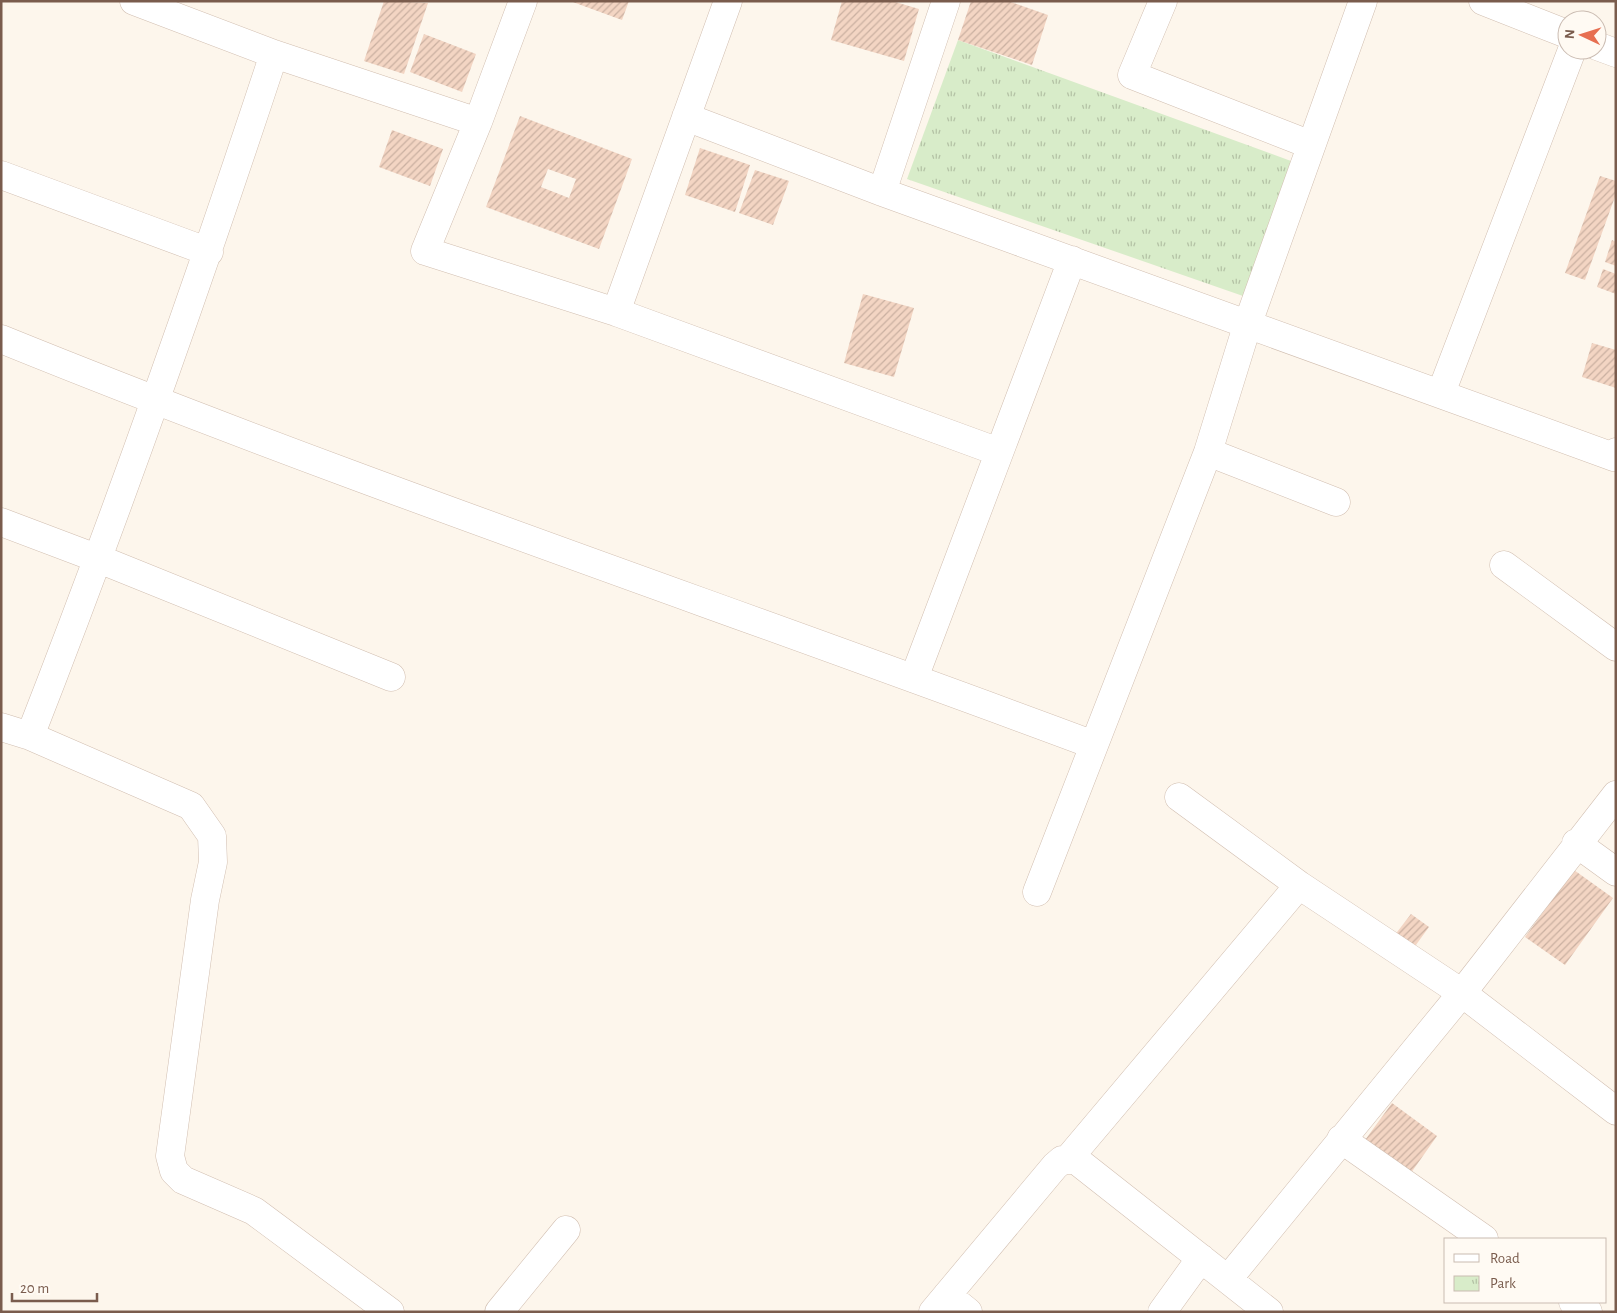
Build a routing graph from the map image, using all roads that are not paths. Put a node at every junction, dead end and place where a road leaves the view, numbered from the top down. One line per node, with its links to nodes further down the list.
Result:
1 (134, 1): 9 (street)
2 (523, 1): 12 (street)
3 (728, 1): 11 (street)
4 (946, 1): 15 (street)
5 (1163, 1): 13 (street)
6 (1363, 1): 13 (street)
7 (1483, 1): 8 (street)
8 (1557, 30)
9 (274, 54): 12 (street); 16 (street)
10 (1568, 60): 21 (street)
11 (686, 117): 15 (street); 18 (street)
12 (478, 122): 18 (street)
13 (1312, 145): 19 (street)
14 (1, 175): 16 (street)
15 (882, 192): 17 (street)
16 (209, 252): 22 (street)
17 (1072, 260): 19 (street); 23 (street)
18 (616, 312): 23 (street)
19 (1248, 323): 21 (street); 24 (street)
20 (1, 339): 22 (street)
21 (1441, 393): 25 (street)
22 (156, 402): 28 (street); 32 (street)
23 (999, 452): 32 (street)
24 (1208, 452): 26 (street); 35 (street)
25 (1616, 452)
26 (1336, 502)
27 (1, 522): 28 (street)
28 (99, 558): 31 (street); 34 (street)
29 (1504, 565): 30 (street)
30 (1616, 647)
31 (392, 677)
32 (914, 678): 35 (street)
33 (1, 727): 34 (street)
34 (30, 736): 52 (street)
35 (1094, 745): 41 (street)
36 (1616, 795): 38 (street)
37 (1179, 797): 40 (street)
38 (1576, 844): 39 (street); 42 (street)
39 (1616, 872)
40 (1299, 885): 42 (street); 45 (street)
41 (1037, 892)
42 (1462, 993): 43 (street); 44 (street)
43 (1616, 1112)
44 (1342, 1139): 47 (street); 49 (street)
45 (1069, 1158): 48 (street); 51 (street)
46 (566, 1230): 53 (street)
47 (1483, 1238)
48 (1201, 1258): 49 (street); 54 (street)
49 (1228, 1279): 55 (street)
50 (1574, 1303): 56 (street)
51 (949, 1306)
52 (390, 1312)
53 (499, 1312)
54 (1162, 1312)
55 (1270, 1312)
56 (1588, 1312)

